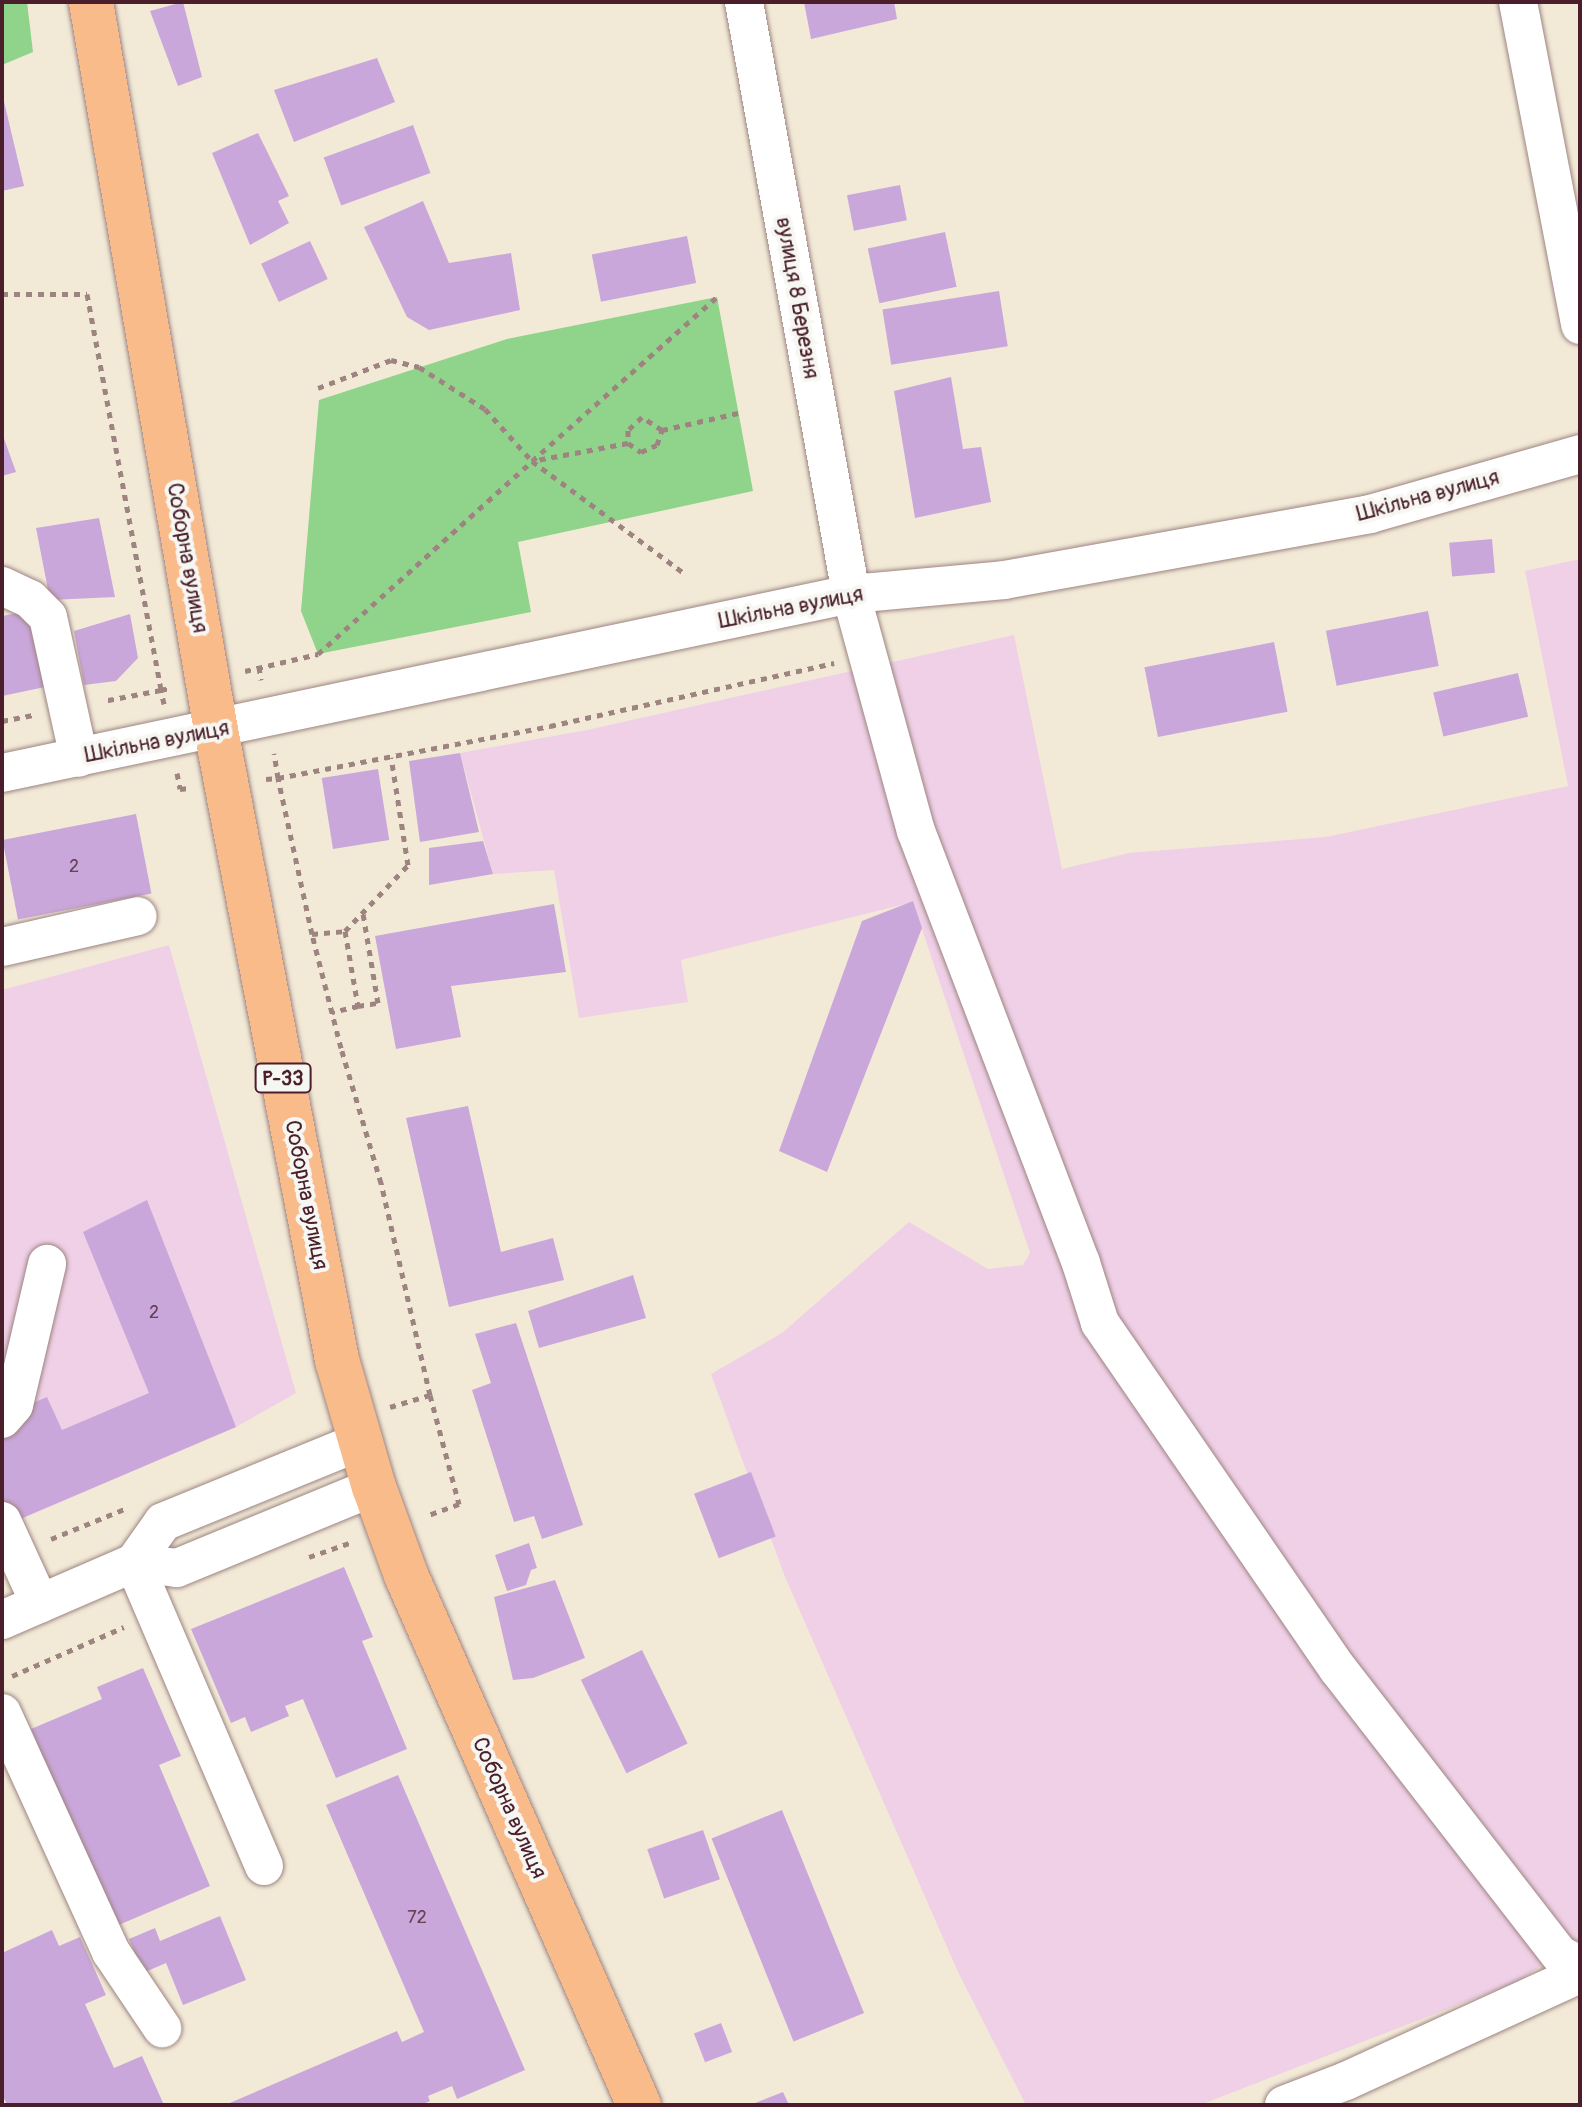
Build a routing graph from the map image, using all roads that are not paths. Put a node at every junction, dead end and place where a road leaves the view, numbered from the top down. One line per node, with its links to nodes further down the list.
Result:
1 (91, 2): 8 (main road, Соборна вулиця / Р-33)
2 (744, 2): 7 (street, вулиця 8 Березня)
3 (1518, 2): 4 (street)
4 (1580, 325)
5 (1580, 454): 7 (street, Шкільна вулиця)
6 (2, 586): 9 (street)
7 (851, 594): 8 (street, Шкільна вулиця); 23 (street, вулиця 8 Березня)
8 (216, 730): 9 (street, Шкільна вулиця); 15 (main road, Соборна вулиця / Р-33)
9 (79, 758): 10 (street, Шкільна вулиця)
10 (2, 773)
11 (138, 916): 12 (street)
12 (2, 947)
13 (47, 1264): 14 (street)
14 (2, 1419)
15 (361, 1441): 16 (main road, Соборна вулиця / Р-33); 18 (street)
16 (374, 1487): 18 (street); 25 (main road, Соборна вулиця / Р-33)
17 (2, 1521): 19 (street)
18 (134, 1563): 19 (street); 22 (street)
19 (40, 1604): 20 (street)
20 (2, 1620)
21 (2, 1713): 24 (street)
22 (264, 1866)
23 (1573, 1964): 26 (street)
24 (162, 2028)
25 (639, 2105)
26 (1284, 2105)

